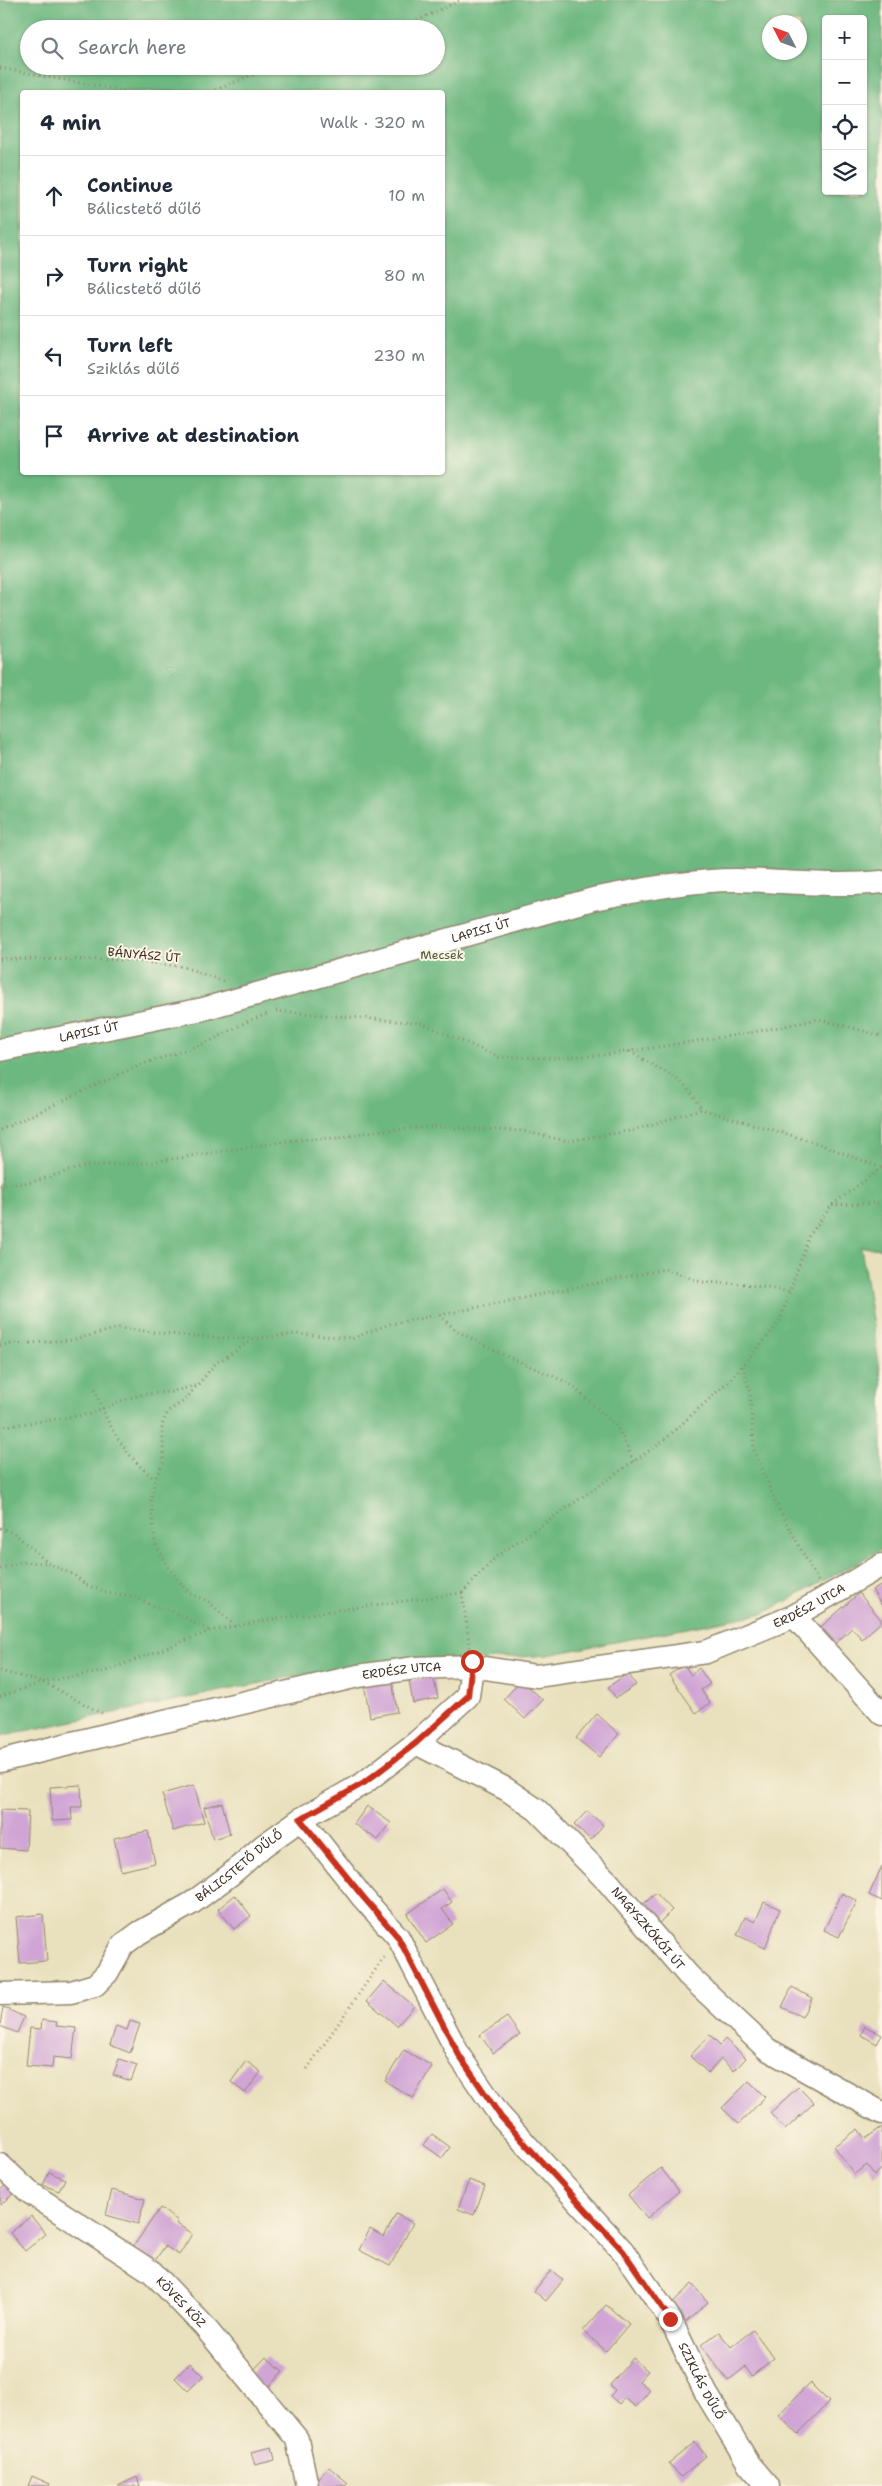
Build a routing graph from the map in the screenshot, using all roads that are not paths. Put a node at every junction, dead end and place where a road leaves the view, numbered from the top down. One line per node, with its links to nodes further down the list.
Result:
1 (882, 882): 2 (street, LAPISI ÚT)
2 (0, 1050)
3 (882, 1565): 4 (street, ERDÉSZ UTCA)
4 (794, 1616): 5 (street, ERDÉSZ UTCA); 6 (street)
5 (472, 1666): 7 (street, BÁLICSTETŐ DŰLŐ); 8 (street, ERDÉSZ UTCA)
6 (882, 1714)
7 (416, 1743): 9 (street, BÁLICSTETŐ DŰLŐ); 11 (street, NAGYSZKÓKÓI ÚT)
8 (0, 1761)
9 (300, 1819): 10 (street, BÁLICSTETŐ DŰLŐ); 14 (street, SZIKLÁS DŰLŐ)
10 (0, 1994)
11 (882, 2113)
12 (0, 2164): 13 (street, KÖVES KÖZ)
13 (307, 2486)
14 (768, 2486)

